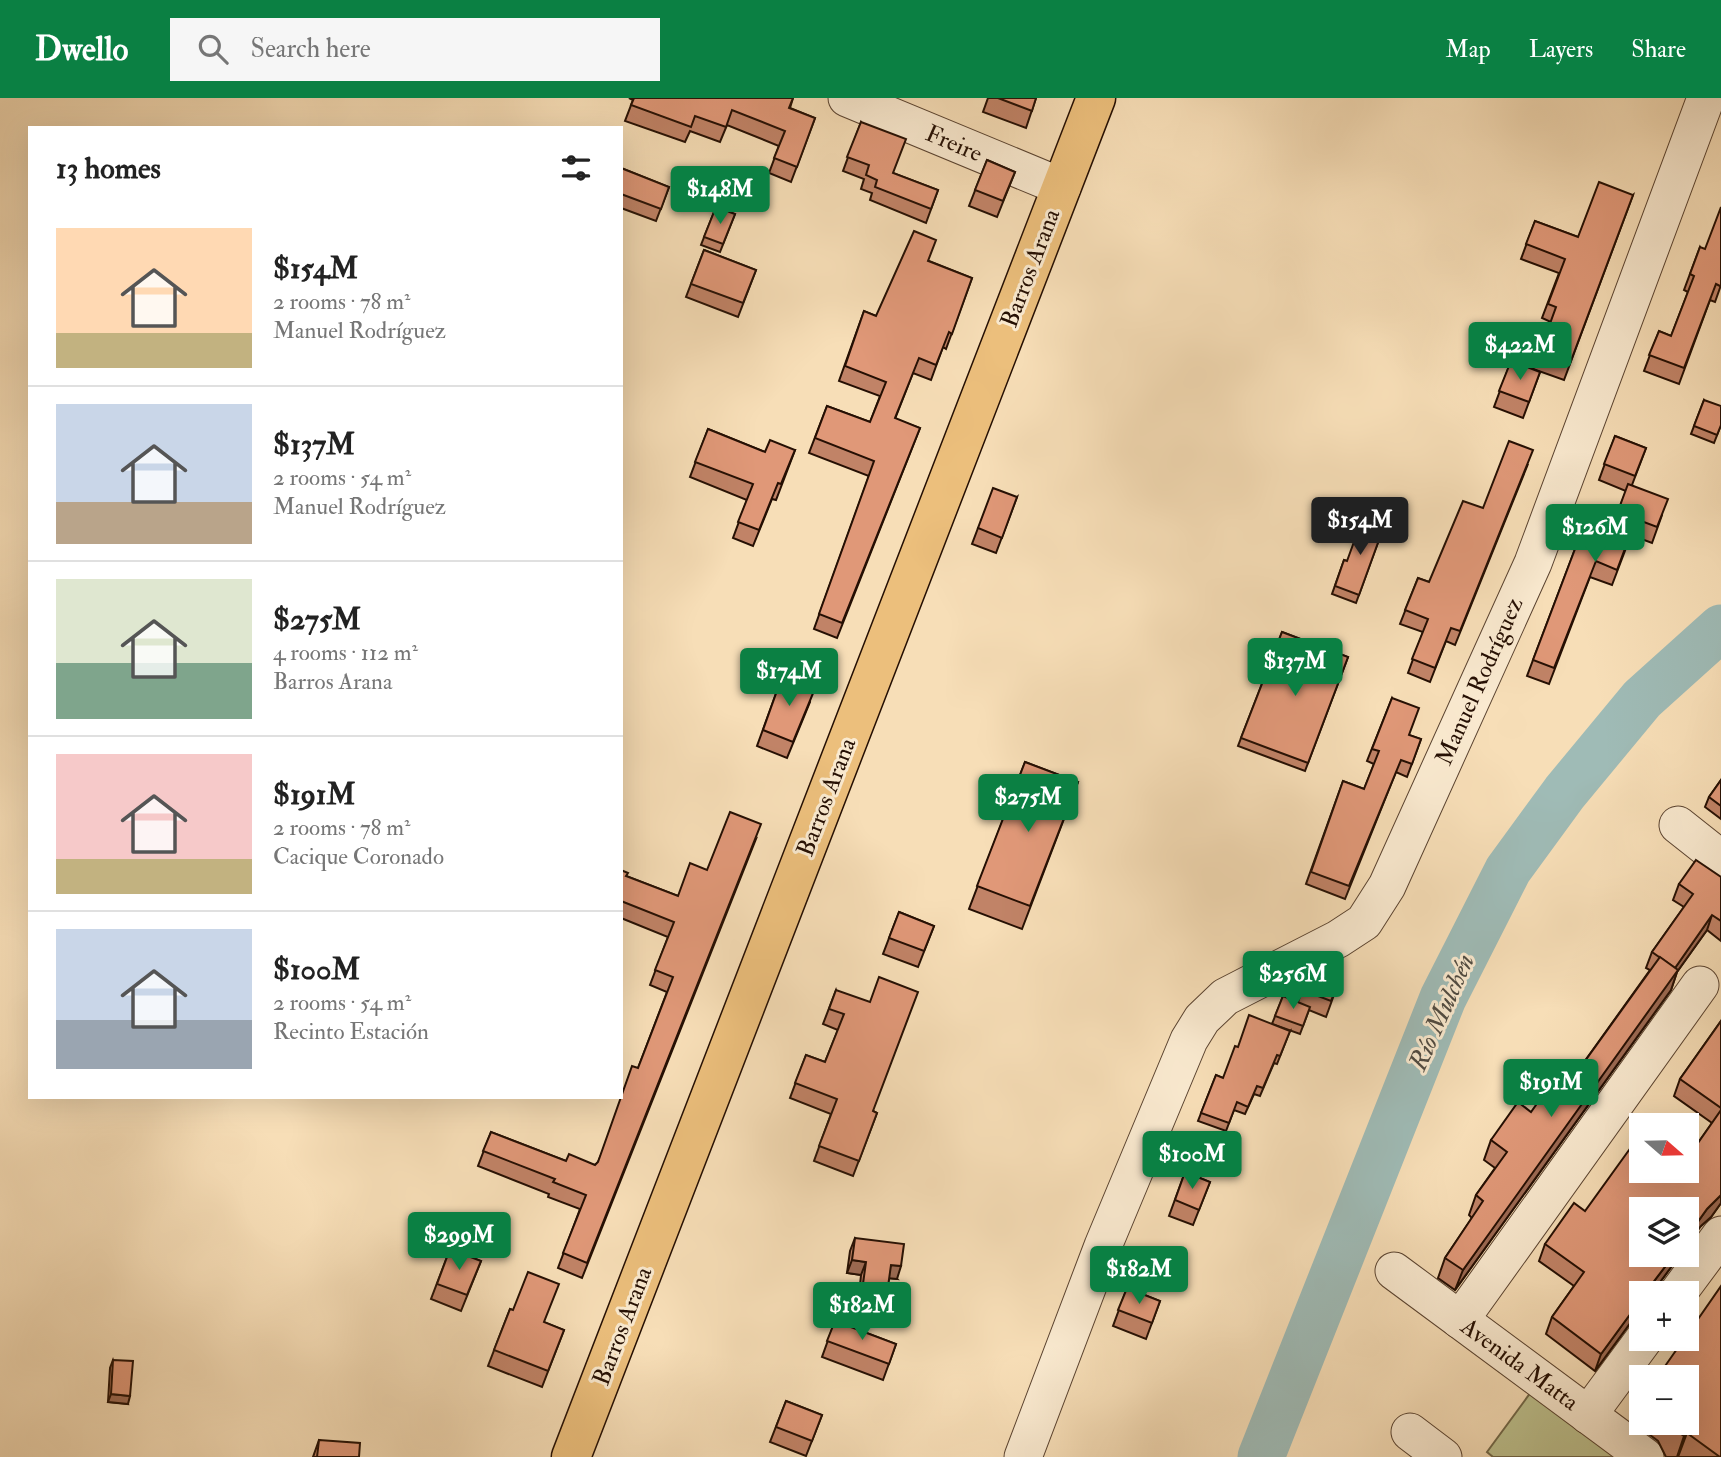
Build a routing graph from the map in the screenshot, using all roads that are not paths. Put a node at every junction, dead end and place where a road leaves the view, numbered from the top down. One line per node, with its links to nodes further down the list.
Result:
1 (847, 98): 4 (street, Freire)
2 (1096, 98): 4 (main road, Barros Arana)
3 (1706, 98): 16 (street, Manuel Rodríguez)
4 (1062, 187): 15 (main road, Barros Arana)
5 (1678, 825): 6 (street)
6 (1721, 859)
7 (1700, 985): 11 (street)
8 (1721, 1235): 10 (street)
9 (1394, 1271): 11 (street, Avenida Matta)
10 (1687, 1281)
11 (1460, 1320): 13 (street, Avenida Matta)
12 (1635, 1351): 13 (street)
13 (1588, 1415): 18 (street, Avenida Matta)
14 (1410, 1432): 17 (street)
15 (571, 1457)
16 (1023, 1457)
17 (1443, 1457)
18 (1645, 1457)

